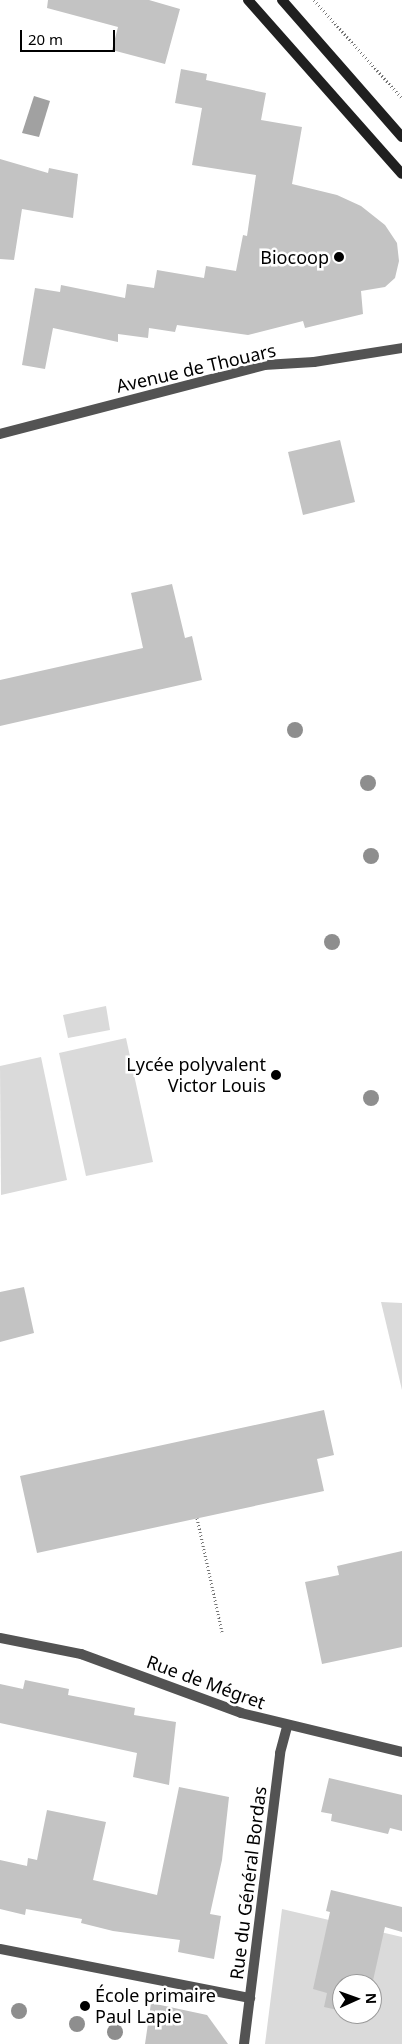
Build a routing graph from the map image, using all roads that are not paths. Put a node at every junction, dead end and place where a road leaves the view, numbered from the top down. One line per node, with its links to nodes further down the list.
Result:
1 (248, 0): 4 (main road)
2 (282, 0): 3 (main road)
3 (402, 137)
4 (402, 174)
5 (402, 348): 6 (street, Avenue de Thouars)
6 (0, 434)
7 (0, 1638): 8 (street, Rue de Mégret)
8 (287, 1726): 9 (street, Rue de Mégret); 11 (street, Rue du Général Bordas)
9 (402, 1752)
10 (0, 1949): 11 (street)
11 (250, 1998): 12 (street, Rue du Général Bordas)
12 (244, 2044)

